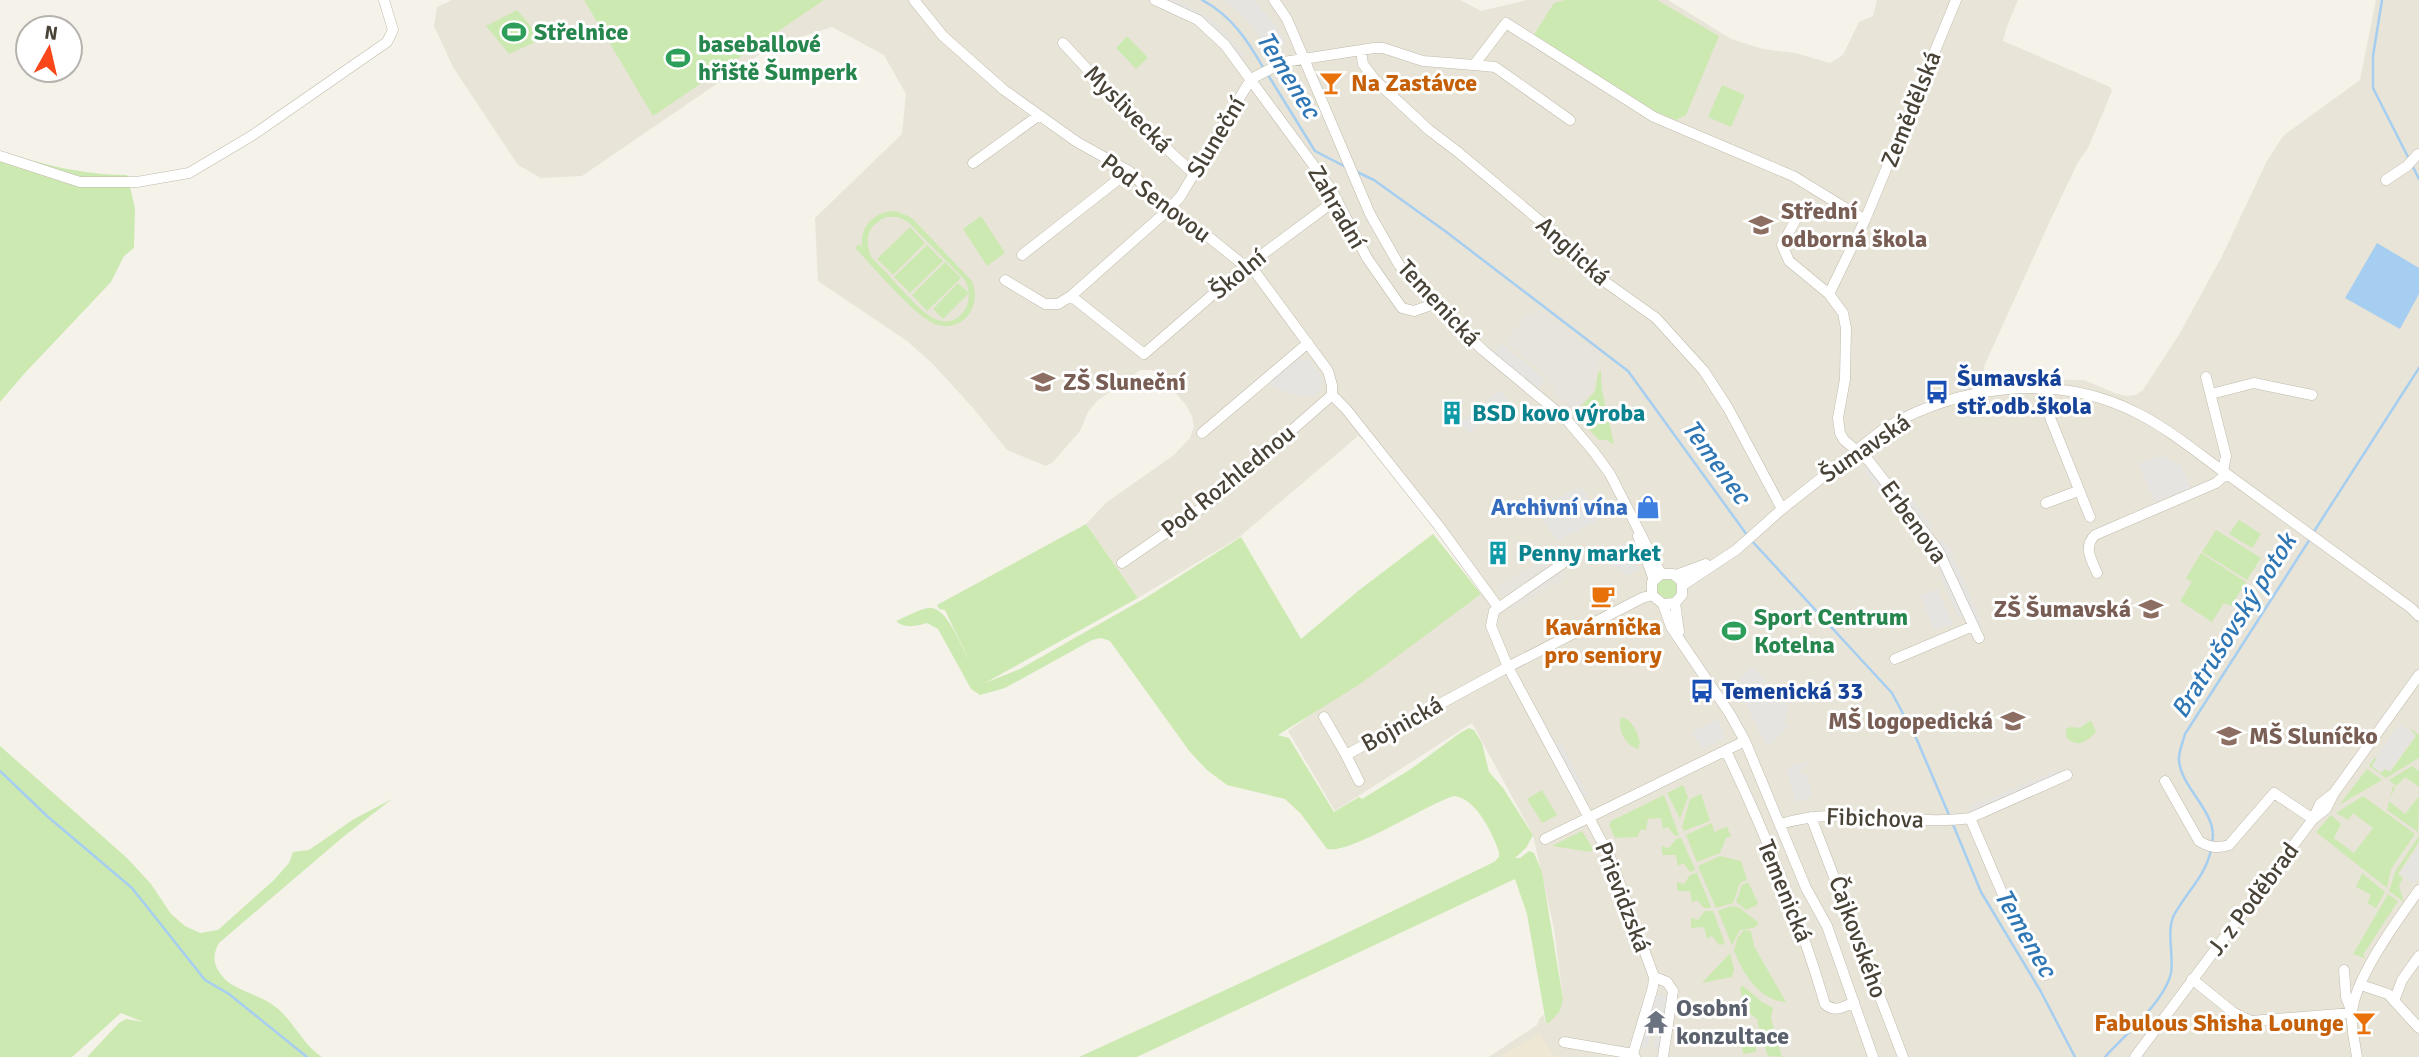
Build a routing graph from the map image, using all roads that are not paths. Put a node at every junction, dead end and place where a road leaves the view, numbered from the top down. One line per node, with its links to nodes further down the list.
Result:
1 (384, 0): 13 (street)
2 (914, 0): 11 (street, Pod Senovou)
3 (1155, 0): 10 (street, Zahradní)
4 (1274, 0): 8 (street, Temenická)
5 (1956, 0): 21 (street, Zemědělská)
6 (1063, 43): 17 (street, Myslivecká)
7 (1361, 50): 8 (street); 9 (street); 40 (street, Anglická)
8 (1305, 59): 10 (street, Sluneční); 28 (street, Temenická)
9 (1474, 65): 12 (street); 21 (street)
10 (1253, 82): 17 (street, Sluneční); 19 (street, Zahradní)
11 (1038, 116): 15 (street); 16 (street, Pod Senovou)
12 (1570, 120)
13 (0, 156)
14 (2415, 157): 18 (street)
15 (973, 163)
16 (1129, 172): 20 (street, Pod Senovou); 23 (street)
17 (1194, 174): 20 (street, Sluneční)
18 (2386, 180)
19 (1337, 199): 24 (street, Školní); 28 (street, Zahradní)
20 (1168, 210): 24 (street, Pod Senovou); 27 (street, Sluneční)
21 (1865, 220): 26 (street, Zemědělská)
22 (1795, 221): 26 (street)
23 (1022, 255)
24 (1250, 265): 27 (street, Školní); 29 (street, Pod Senovou)
25 (1005, 280): 27 (street)
26 (1829, 294): 36 (street)
27 (1071, 296)
28 (1434, 304): 47 (street, Temenická)
29 (1308, 343): 33 (street, Pod Senovou); 35 (street)
30 (2206, 377): 32 (street)
31 (2048, 389): 36 (street, Šumavská); 37 (street, Šumavská); 38 (street)
32 (2211, 394): 34 (street); 37 (street)
33 (1332, 395): 43 (street, Pod Rozhlednou); 52 (street)
34 (2312, 396)
35 (1202, 432)
36 (1857, 450): 40 (street, Šumavská); 54 (street, Erbenova)
37 (2224, 473): 45 (street); 53 (street, Šumavská)
38 (2078, 491): 39 (street); 41 (street)
39 (2046, 503)
40 (1782, 509): 42 (street, Šumavská)
41 (2090, 517)
42 (1720, 559): 46 (street, Šumavská); 48 (street, Šumavská)
43 (1122, 563)
44 (1562, 564): 52 (street)
45 (2097, 573)
46 (1676, 575): 47 (street); 48 (street)
47 (1657, 577): 49 (street, Temenická)
48 (1683, 585): 50 (street)
49 (1652, 595): 51 (street, Temenická); 58 (street)
50 (1675, 603): 51 (street); 55 (street, Temenická)
51 (1663, 604): 55 (street, Temenická)
52 (1498, 607): 58 (street, Prievidzská)
53 (2416, 612)
54 (1973, 626): 56 (street, Erbenova); 57 (street)
55 (1679, 636): 61 (street, Temenická)
56 (1979, 638)
57 (1895, 659)
58 (1508, 667): 63 (street, Bojnická); 67 (street, Prievidzská)
59 (2419, 675): 70 (street, J. z Poděbrad)
60 (1324, 717): 63 (street, Bojnická)
61 (1745, 741): 62 (street, Prievidzská); 71 (street, Temenická)
62 (1726, 751): 67 (street, Prievidzská); 81 (street, Temenická)
63 (1346, 755): 65 (street, Bojnická)
64 (2067, 775): 69 (street, Fibichova)
65 (1359, 781)
66 (2165, 781): 70 (street)
67 (1590, 817): 72 (street, Prievidzská); 77 (street, Prievidzská)
68 (1811, 817): 69 (street, Fibichova); 71 (street, Fibichova); 88 (street, Čajkovského)
69 (1970, 818): 76 (street)
70 (2313, 819): 78 (street, J. z Poděbrad)
71 (1781, 824): 81 (street, Temenická)
72 (1545, 839)
73 (2419, 890): 79 (street)
74 (2419, 957): 80 (street)
75 (2344, 970): 82 (street)
76 (2045, 975)
77 (1654, 977): 85 (street, Prievidzská); 86 (street, Prievidzská)
78 (2192, 979): 82 (street); 89 (street, J. z Poděbrad)
79 (2361, 985): 80 (street); 82 (street)
80 (2394, 1001): 83 (street)
81 (1854, 1002): 87 (street, Temenická)
82 (2352, 1013): 90 (street)
83 (2419, 1028)
84 (1564, 1042): 85 (street, Prievidzská)
85 (1634, 1055)
86 (1663, 1057)
87 (1873, 1057)
88 (1903, 1057)
89 (2134, 1057)
90 (2357, 1057)

